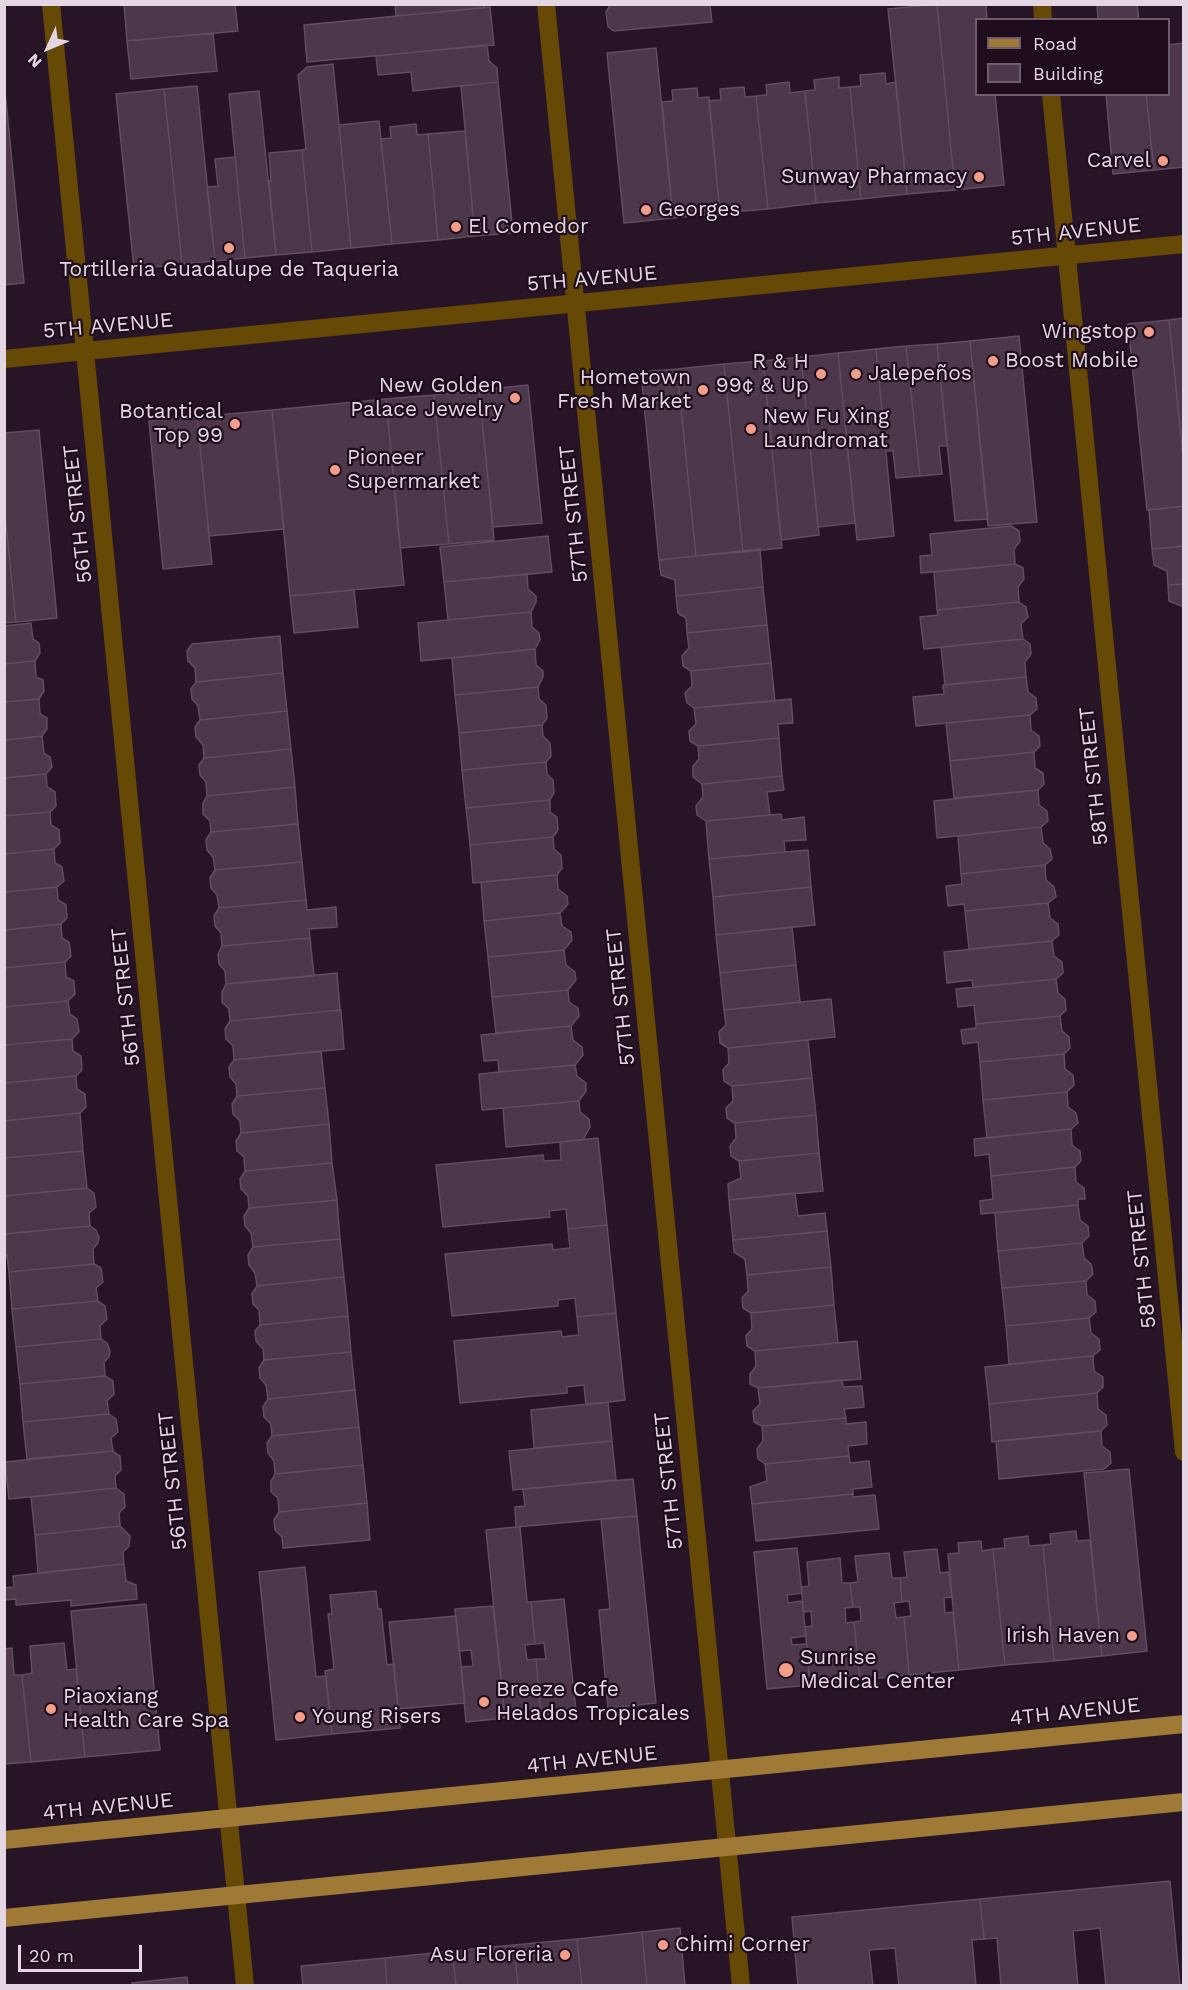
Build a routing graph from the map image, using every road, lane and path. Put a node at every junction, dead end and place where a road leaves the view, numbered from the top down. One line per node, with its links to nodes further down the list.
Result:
1 (51, 4): 7 (street, 56TH STREET)
2 (546, 4): 6 (street, 57TH STREET)
3 (1051, 96): 5 (street, 58TH STREET)
4 (1184, 244): 5 (street, 5TH AVENUE)
5 (1066, 256): 6 (street, 5TH AVENUE); 9 (street, 58TH STREET)
6 (576, 304): 7 (street, 5TH AVENUE); 11 (street, 57TH STREET)
7 (86, 351): 8 (street, 5TH AVENUE); 13 (street, 56TH STREET)
8 (4, 359)
9 (1184, 1452)
10 (1184, 1724): 11 (main road, 4TH AVENUE)
11 (720, 1769): 13 (main road, 4TH AVENUE); 15 (street, 57TH STREET)
12 (1184, 1802): 15 (main road)
13 (228, 1818): 14 (main road, 4TH AVENUE); 16 (street, 56TH STREET)
14 (4, 1840)
15 (728, 1847): 16 (main road); 19 (street, 57TH STREET)
16 (236, 1895): 17 (main road); 18 (street, 56TH STREET)
17 (4, 1918)
18 (245, 1986)
19 (741, 1986)

